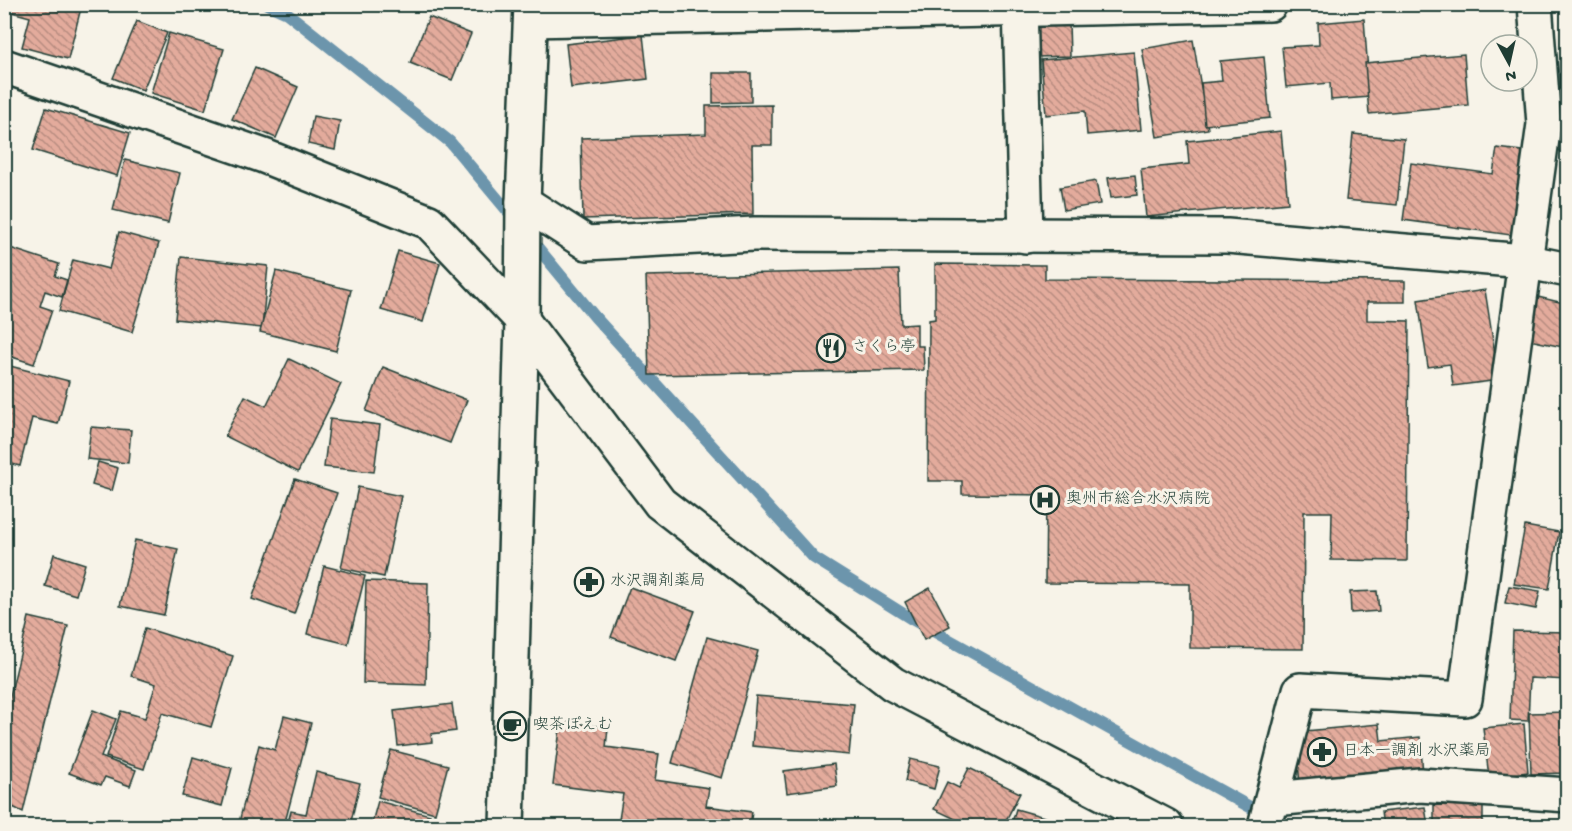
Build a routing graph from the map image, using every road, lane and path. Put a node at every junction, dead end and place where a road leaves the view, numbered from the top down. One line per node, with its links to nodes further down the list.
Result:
1 (1270, 4): 3 (street)
2 (1535, 4): 8 (street)
3 (1020, 8): 4 (street); 7 (street)
4 (531, 12): 6 (street)
5 (4, 66): 10 (street)
6 (523, 202): 7 (street); 10 (street)
7 (1026, 236): 8 (street)
8 (1524, 261): 9 (street); 12 (street)
9 (1568, 270)
10 (522, 320): 13 (street); 14 (street)
11 (1568, 795): 12 (street)
12 (1269, 813)
13 (507, 826)
14 (1166, 826)

